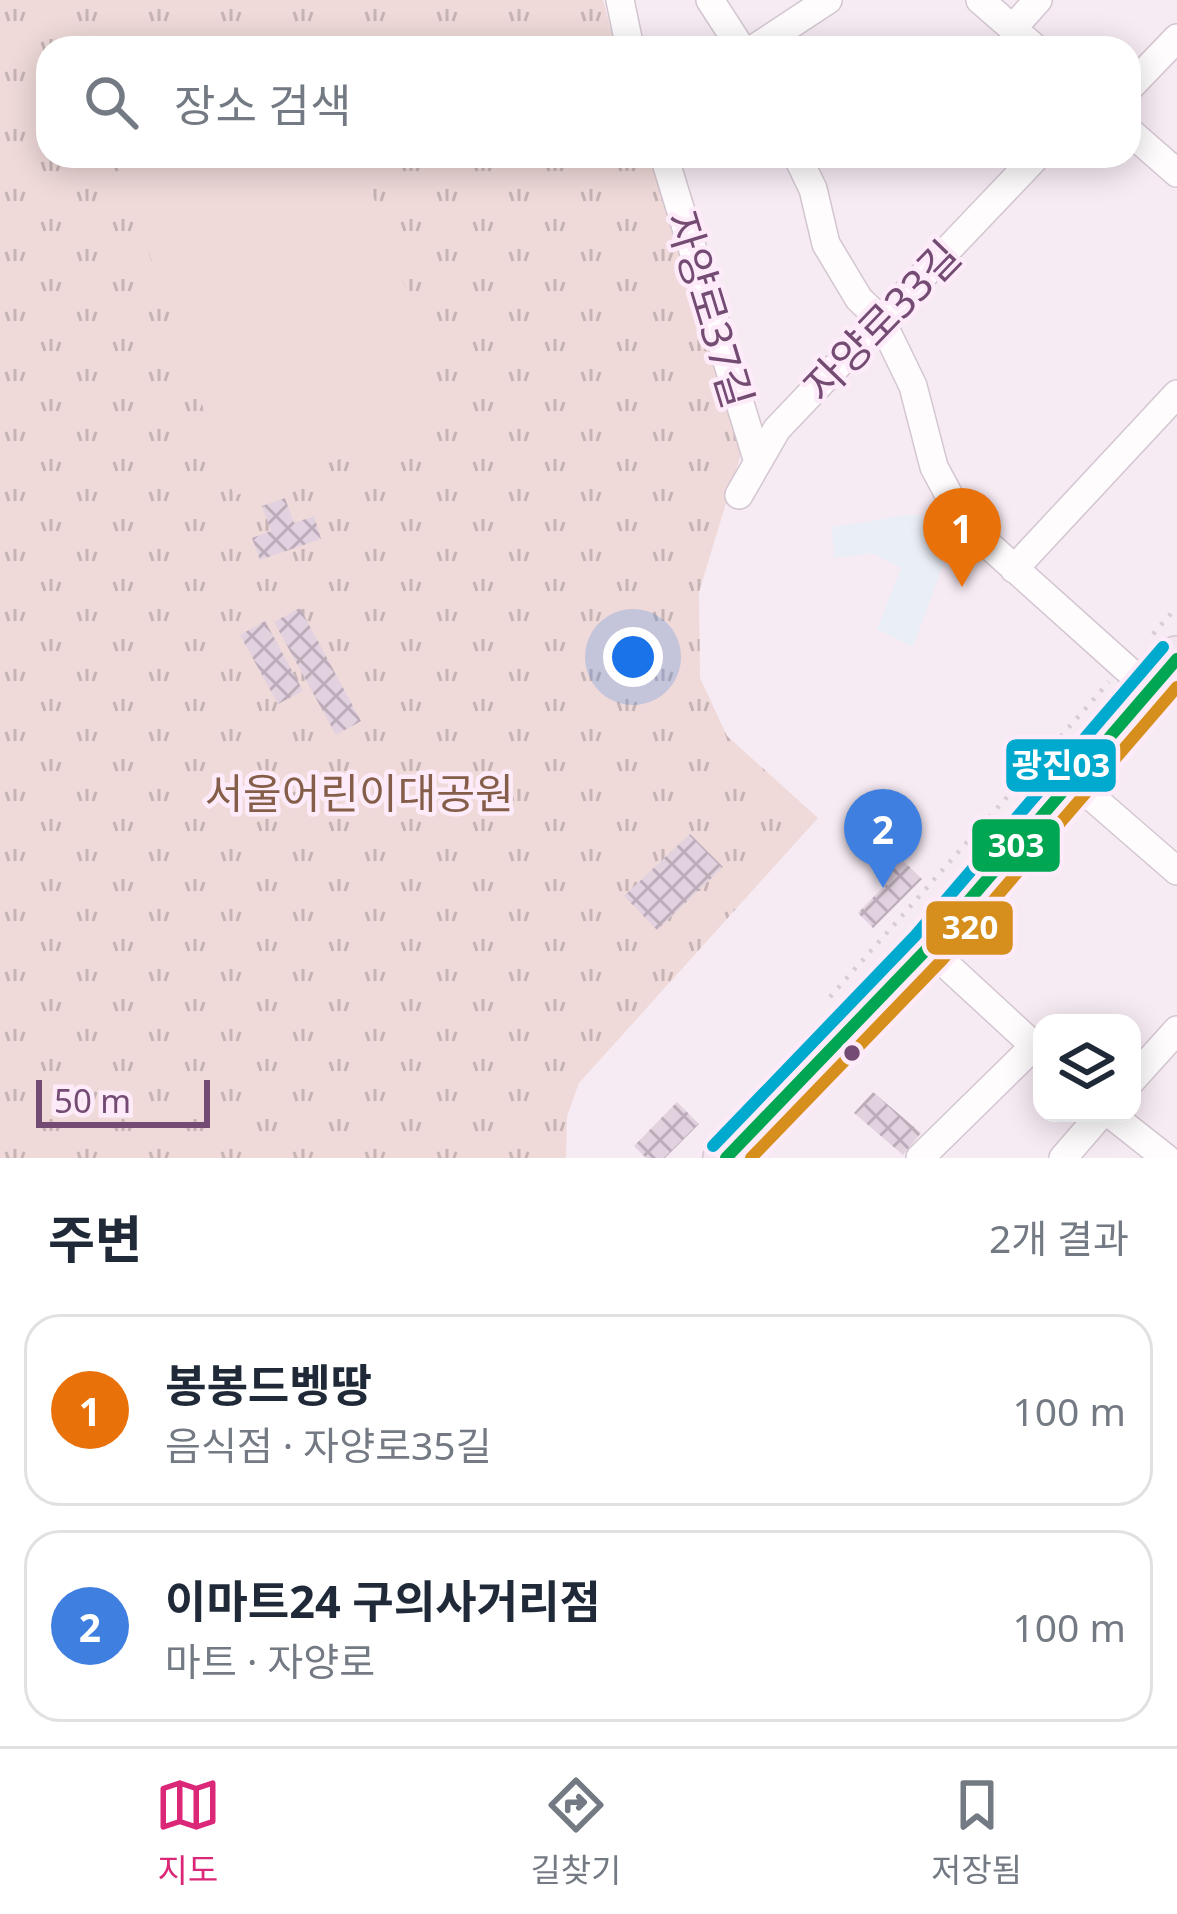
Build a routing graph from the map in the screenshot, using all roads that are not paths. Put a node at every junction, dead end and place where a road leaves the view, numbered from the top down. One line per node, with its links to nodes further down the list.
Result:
1 (620, 0): 7 (street)
2 (710, 0): 8 (street)
3 (828, 0): 9 (street)
4 (980, 0): 6 (street)
5 (1038, 0): 6 (street)
6 (1012, 28): 10 (street)
7 (628, 36)
8 (733, 36)
9 (773, 36)
10 (1021, 36)
11 (1177, 38): 12 (street)
12 (1141, 76)
13 (1141, 142): 17 (street)
14 (668, 168): 20 (street, 자양로37길)
15 (802, 168): 18 (street)
16 (1026, 168): 18 (street, 자양로33길)
17 (1177, 173)
18 (881, 320): 20 (street, 자양로33길); 22 (street)
19 (1177, 394): 22 (street)
20 (758, 462): 21 (street, 자양로33길)
21 (739, 495)
22 (1014, 569): 23 (street)
23 (1150, 671): 24 (main road)
24 (1070, 778): 25 (street); 26 (main road)
25 (1177, 872)
26 (928, 948): 28 (street); 33 (main road)
27 (1177, 1030): 30 (street)
28 (1033, 1044)
29 (1033, 1054): 34 (street)
30 (1141, 1070)
31 (1097, 1122): 35 (street)
32 (1117, 1122): 36 (street)
33 (726, 1158)
34 (920, 1158)
35 (1063, 1158)
36 (1166, 1158)

